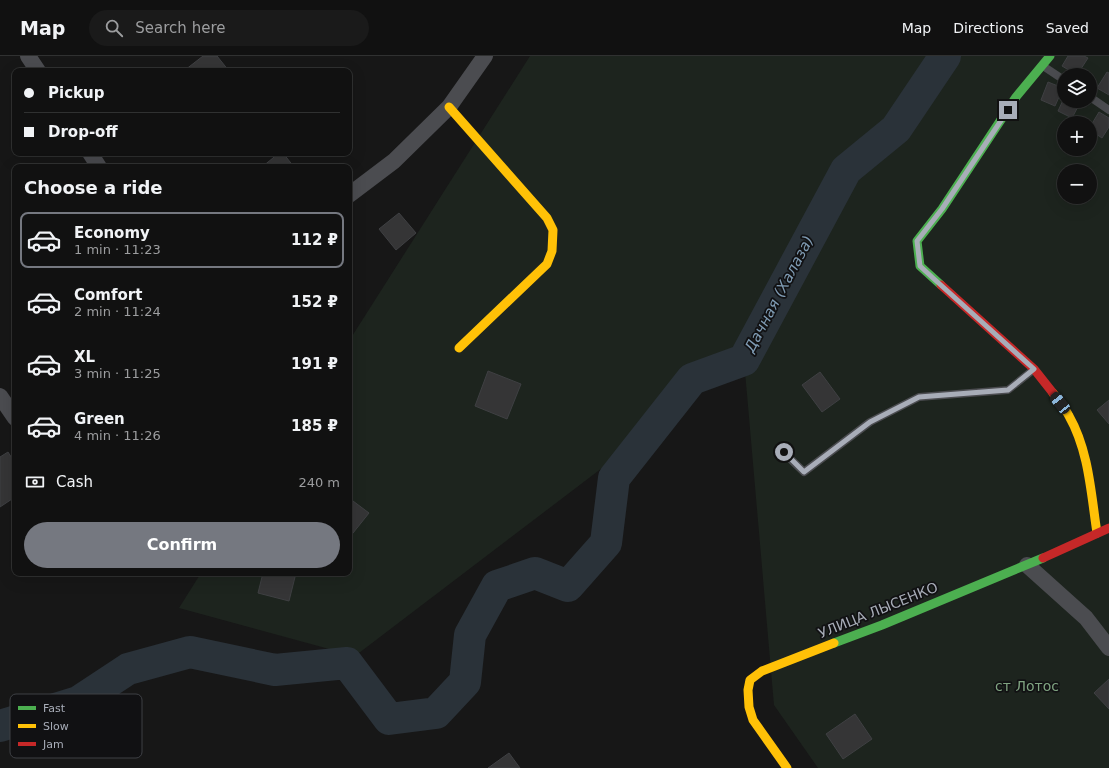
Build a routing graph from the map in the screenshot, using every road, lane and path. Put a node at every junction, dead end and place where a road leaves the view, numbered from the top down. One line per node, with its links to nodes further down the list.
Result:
1 (28, 56): 5 (street)
2 (484, 56): 8 (street)
3 (1050, 56): 4 (street)
4 (1042, 65): 6 (lane); 12 (street)
5 (36, 68)
6 (1057, 75)
7 (1097, 102): 9 (lane)
8 (449, 107): 10 (street); 11 (street)
9 (1109, 110)
10 (352, 193)
11 (459, 348)
12 (1034, 369): 15 (lane); 17 (street)
13 (0, 396): 14 (street)
14 (12, 414)
15 (784, 452)
16 (1109, 528): 17 (street, УЛИЦА ЛЫСЕНКО)
17 (1097, 532): 18 (street, УЛИЦА ЛЫСЕНКО)
18 (1027, 565): 19 (street); 20 (street, УЛИЦА ЛЫСЕНКО)
19 (1109, 648)
20 (787, 768)

